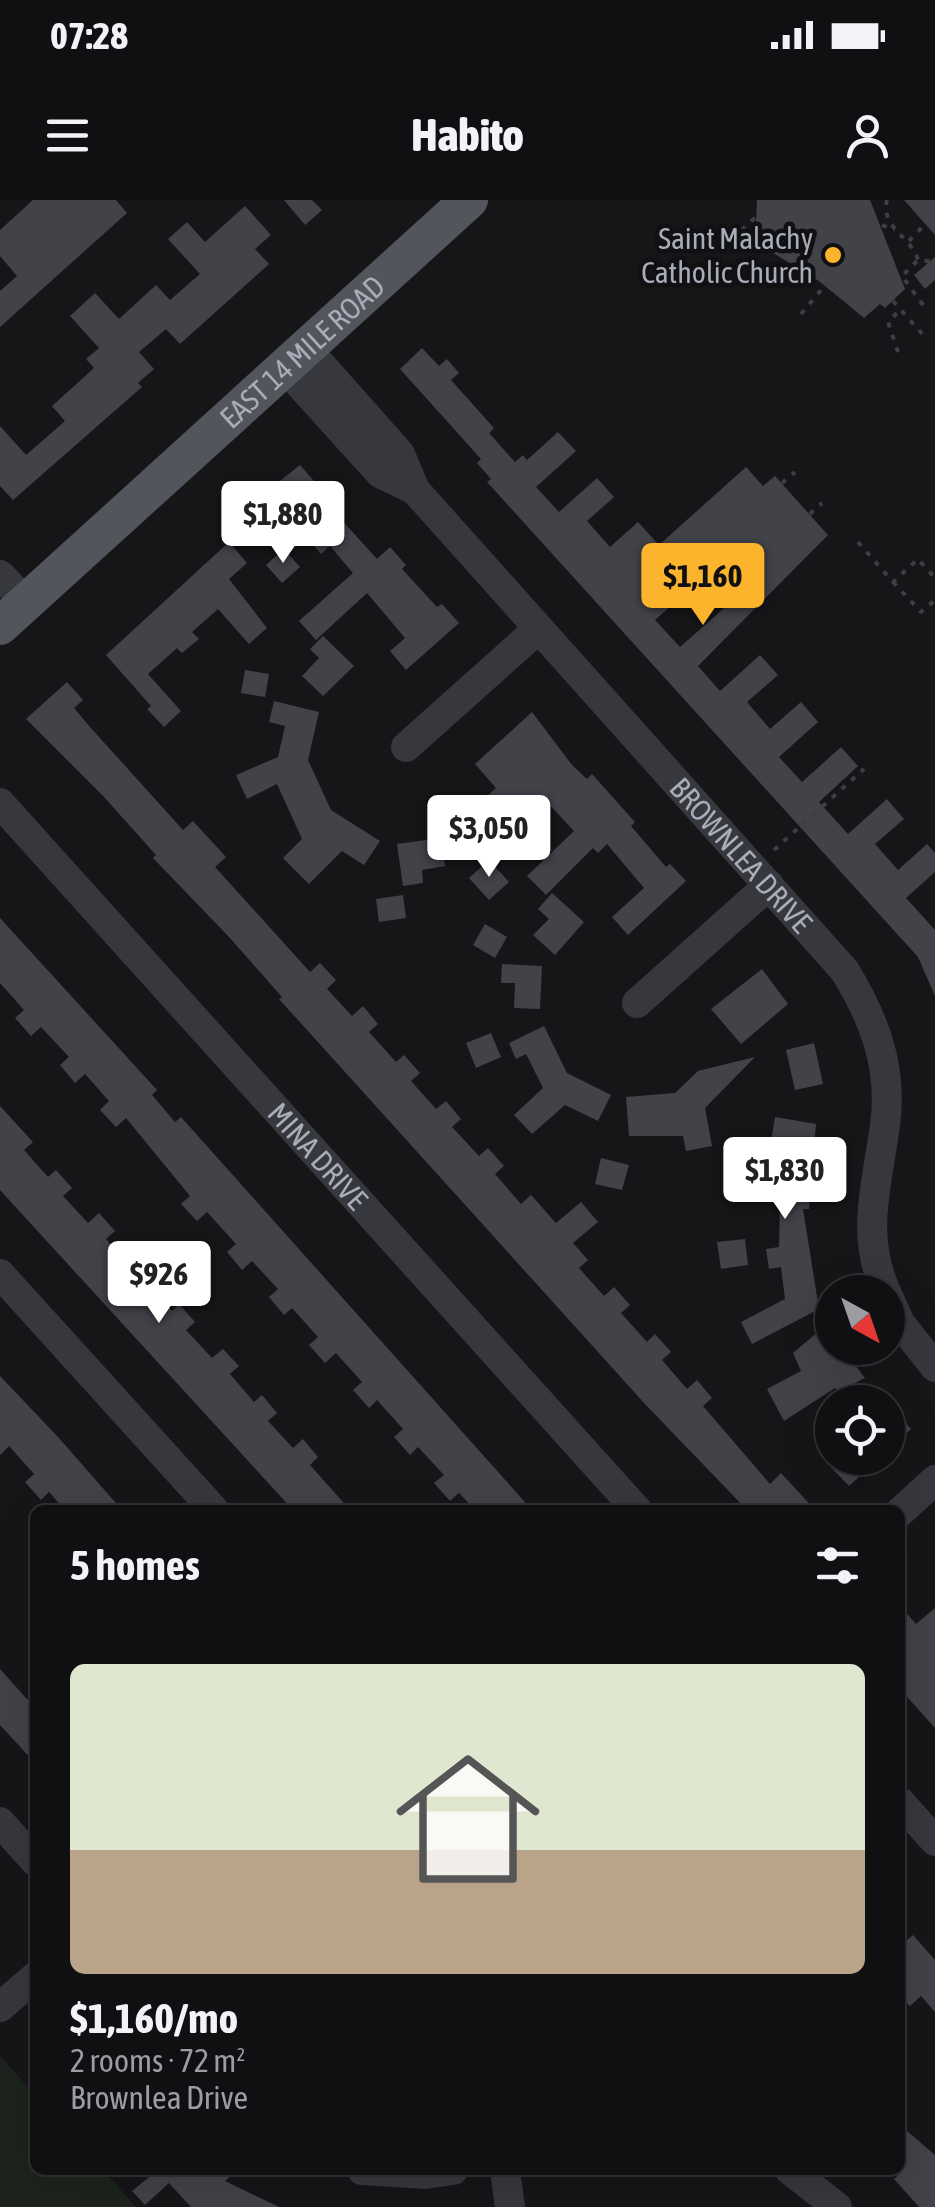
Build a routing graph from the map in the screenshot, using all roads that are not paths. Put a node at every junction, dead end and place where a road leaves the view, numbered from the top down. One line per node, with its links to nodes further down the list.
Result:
1 (469, 200): 2 (main road, EAST 14 MILE ROAD)
2 (295, 358): 3 (main road, EAST 14 MILE ROAD); 4 (street, BROWNLEA DRIVE)
3 (9, 601)
4 (538, 630): 5 (street); 7 (street, BROWNLEA DRIVE)
5 (406, 748)
6 (0, 802): 15 (street, MINA DRIVE)
7 (766, 872): 8 (street); 10 (street, BROWNLEA DRIVE)
8 (637, 1003)
9 (0, 1274): 14 (street)
10 (880, 1275)
11 (905, 1329): 12 (street, BROWNLEA DRIVE)
12 (935, 1367)
13 (935, 1480): 16 (street)
14 (209, 1505)
15 (633, 1505)
16 (905, 1507)
17 (905, 1808): 19 (street)
18 (0, 1822): 20 (street)
19 (935, 1841)
20 (30, 1855)
21 (30, 1980): 22 (street)
22 (0, 2007)
23 (506, 2175): 25 (street)
24 (796, 2175): 26 (street)
25 (510, 2207)
26 (836, 2207)

